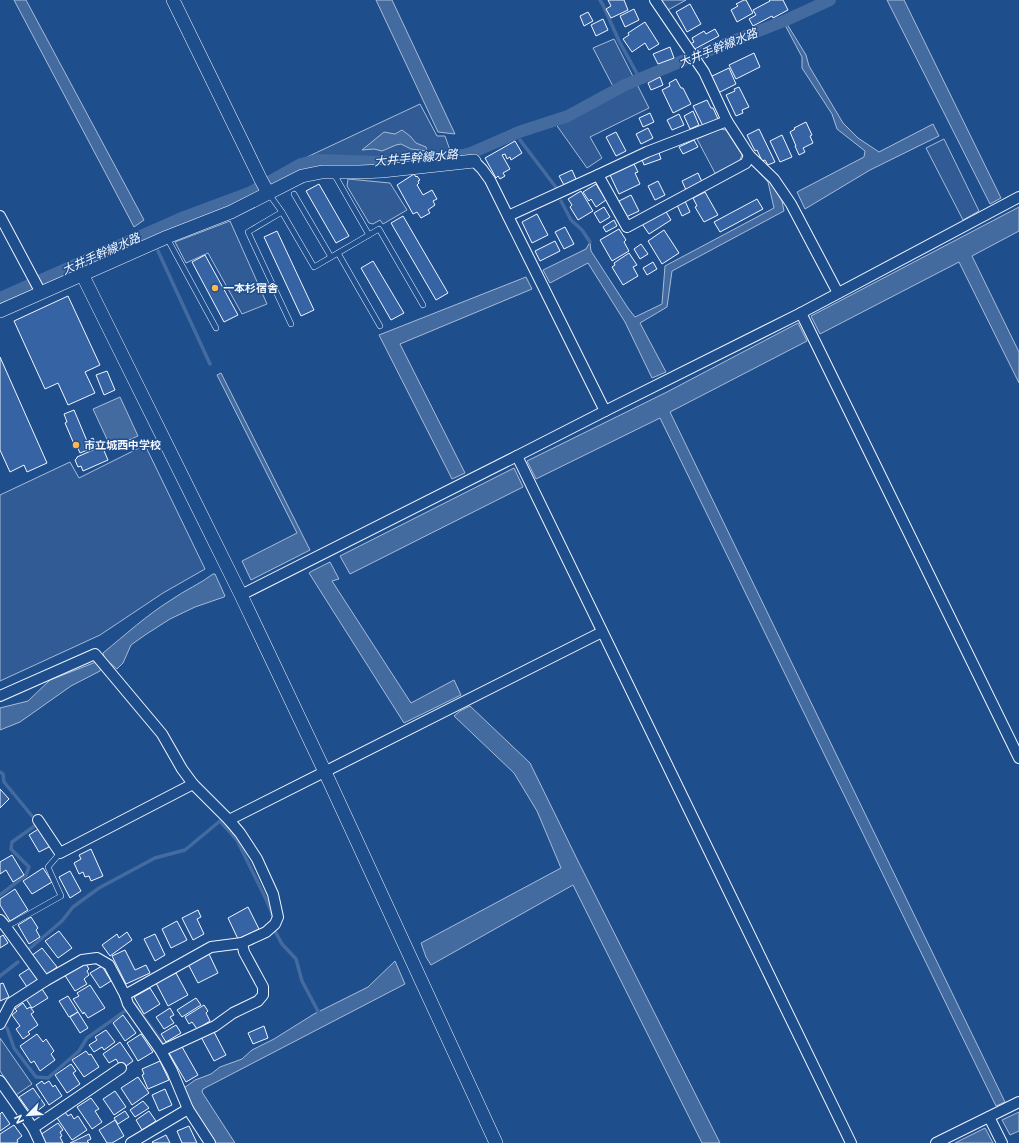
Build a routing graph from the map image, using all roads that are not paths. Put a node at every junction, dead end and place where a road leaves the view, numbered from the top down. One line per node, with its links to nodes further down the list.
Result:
1 (173, 0): 8 (street)
2 (655, 0): 3 (street)
3 (727, 121): 4 (street); 7 (street)
4 (749, 155): 7 (street); 20 (street)
5 (474, 161): 6 (street); 13 (street)
6 (332, 172): 8 (street); 14 (lane)
7 (598, 175): 13 (street)
8 (265, 188): 11 (lane); 15 (street)
9 (294, 194): 17 (lane)
10 (1019, 197): 20 (street)
11 (282, 212): 17 (lane); 24 (lane)
12 (0, 216): 19 (street)
13 (508, 216): 27 (street)
14 (369, 235): 16 (lane); 21 (lane)
15 (167, 237): 18 (street); 26 (lane)
16 (338, 253): 17 (lane); 25 (lane)
17 (331, 257)
18 (82, 274): 19 (street); 29 (street)
19 (40, 290): 22 (street)
20 (838, 293): 23 (street)
21 (423, 305)
22 (0, 311)
23 (801, 313): 27 (street); 32 (street)
24 (291, 324)
25 (380, 326)
26 (216, 328)
27 (605, 410): 28 (street)
28 (517, 456): 29 (street); 30 (street)
29 (241, 595): 33 (street)
30 (602, 632): 33 (street); 54 (street)
31 (0, 696): 34 (street)
32 (1019, 758)
33 (325, 772): 36 (street); 53 (street)
34 (193, 784): 36 (street); 37 (street)
35 (38, 820): 37 (street)
36 (229, 820): 39 (street)
37 (60, 853): 38 (lane)
38 (3, 923): 40 (street)
39 (242, 943): 41 (street); 43 (street)
40 (45, 981): 41 (street); 42 (street)
41 (125, 995): 43 (street)
42 (0, 1024)
43 (161, 1051): 47 (street)
44 (121, 1068): 49 (street)
45 (0, 1081): 49 (street)
46 (1019, 1102): 48 (street)
47 (188, 1109): 51 (street); 52 (street)
48 (989, 1117): 55 (street); 56 (street)
49 (33, 1128): 50 (street)
50 (40, 1143)
51 (131, 1143)
52 (210, 1143)
53 (496, 1143)
54 (851, 1143)
55 (936, 1143)
56 (1002, 1143)

